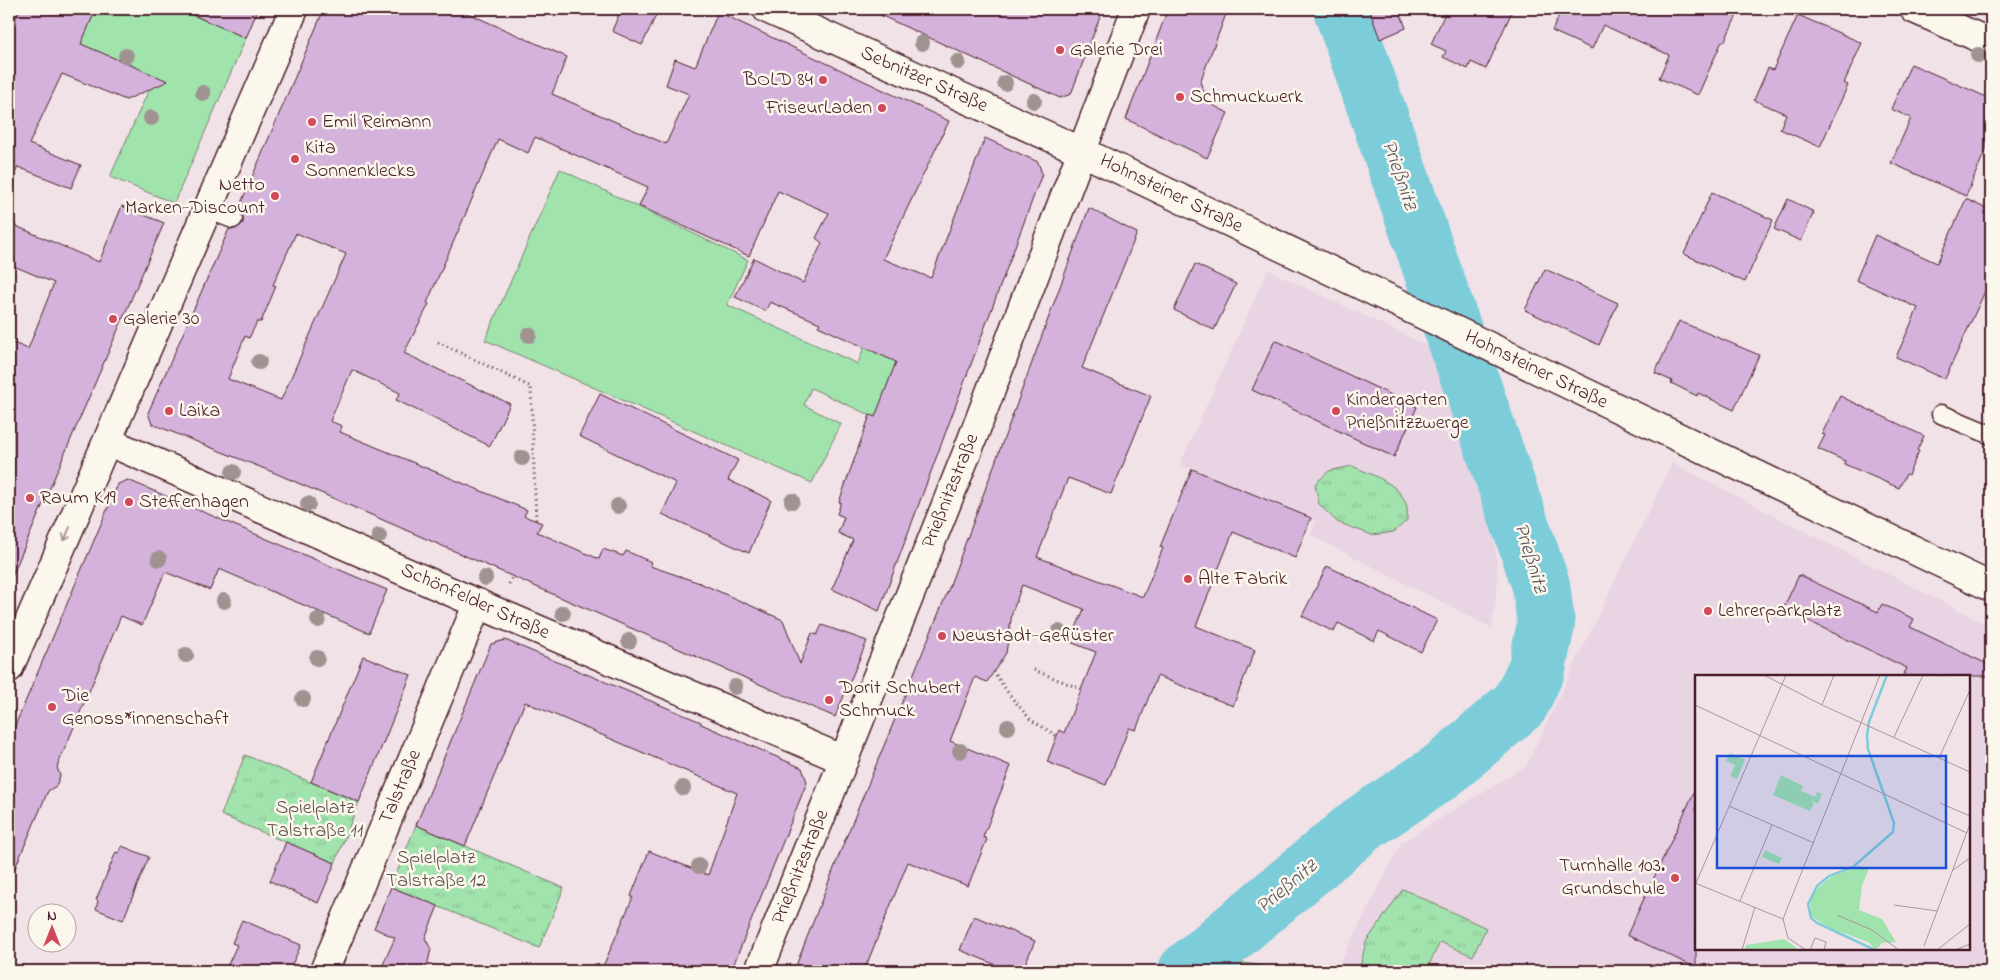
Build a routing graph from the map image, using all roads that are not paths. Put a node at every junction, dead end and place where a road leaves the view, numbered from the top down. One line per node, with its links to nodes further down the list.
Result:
1 (294, 9): 7 (street)
2 (767, 9): 6 (street, Sebnitzer Straße)
3 (1136, 9): 6 (street, Prießnitzstraße)
4 (1930, 12): 5 (street)
5 (1991, 43)
6 (1081, 151): 12 (street, Hohnsteiner Straße); 15 (street, Prießnitzstraße)
7 (207, 209): 8 (lane); 11 (street)
8 (233, 219)
9 (1941, 414): 10 (lane)
10 (1991, 435)
11 (107, 441): 13 (street, Schönfelder Straße); 14 (street, one-way to 14)
12 (1991, 587)
13 (478, 603): 15 (street, Schönfelder Straße); 16 (street, Talstraße)
14 (9, 668)
15 (844, 760): 17 (street, Prießnitzstraße)
16 (324, 971)
17 (759, 971)

